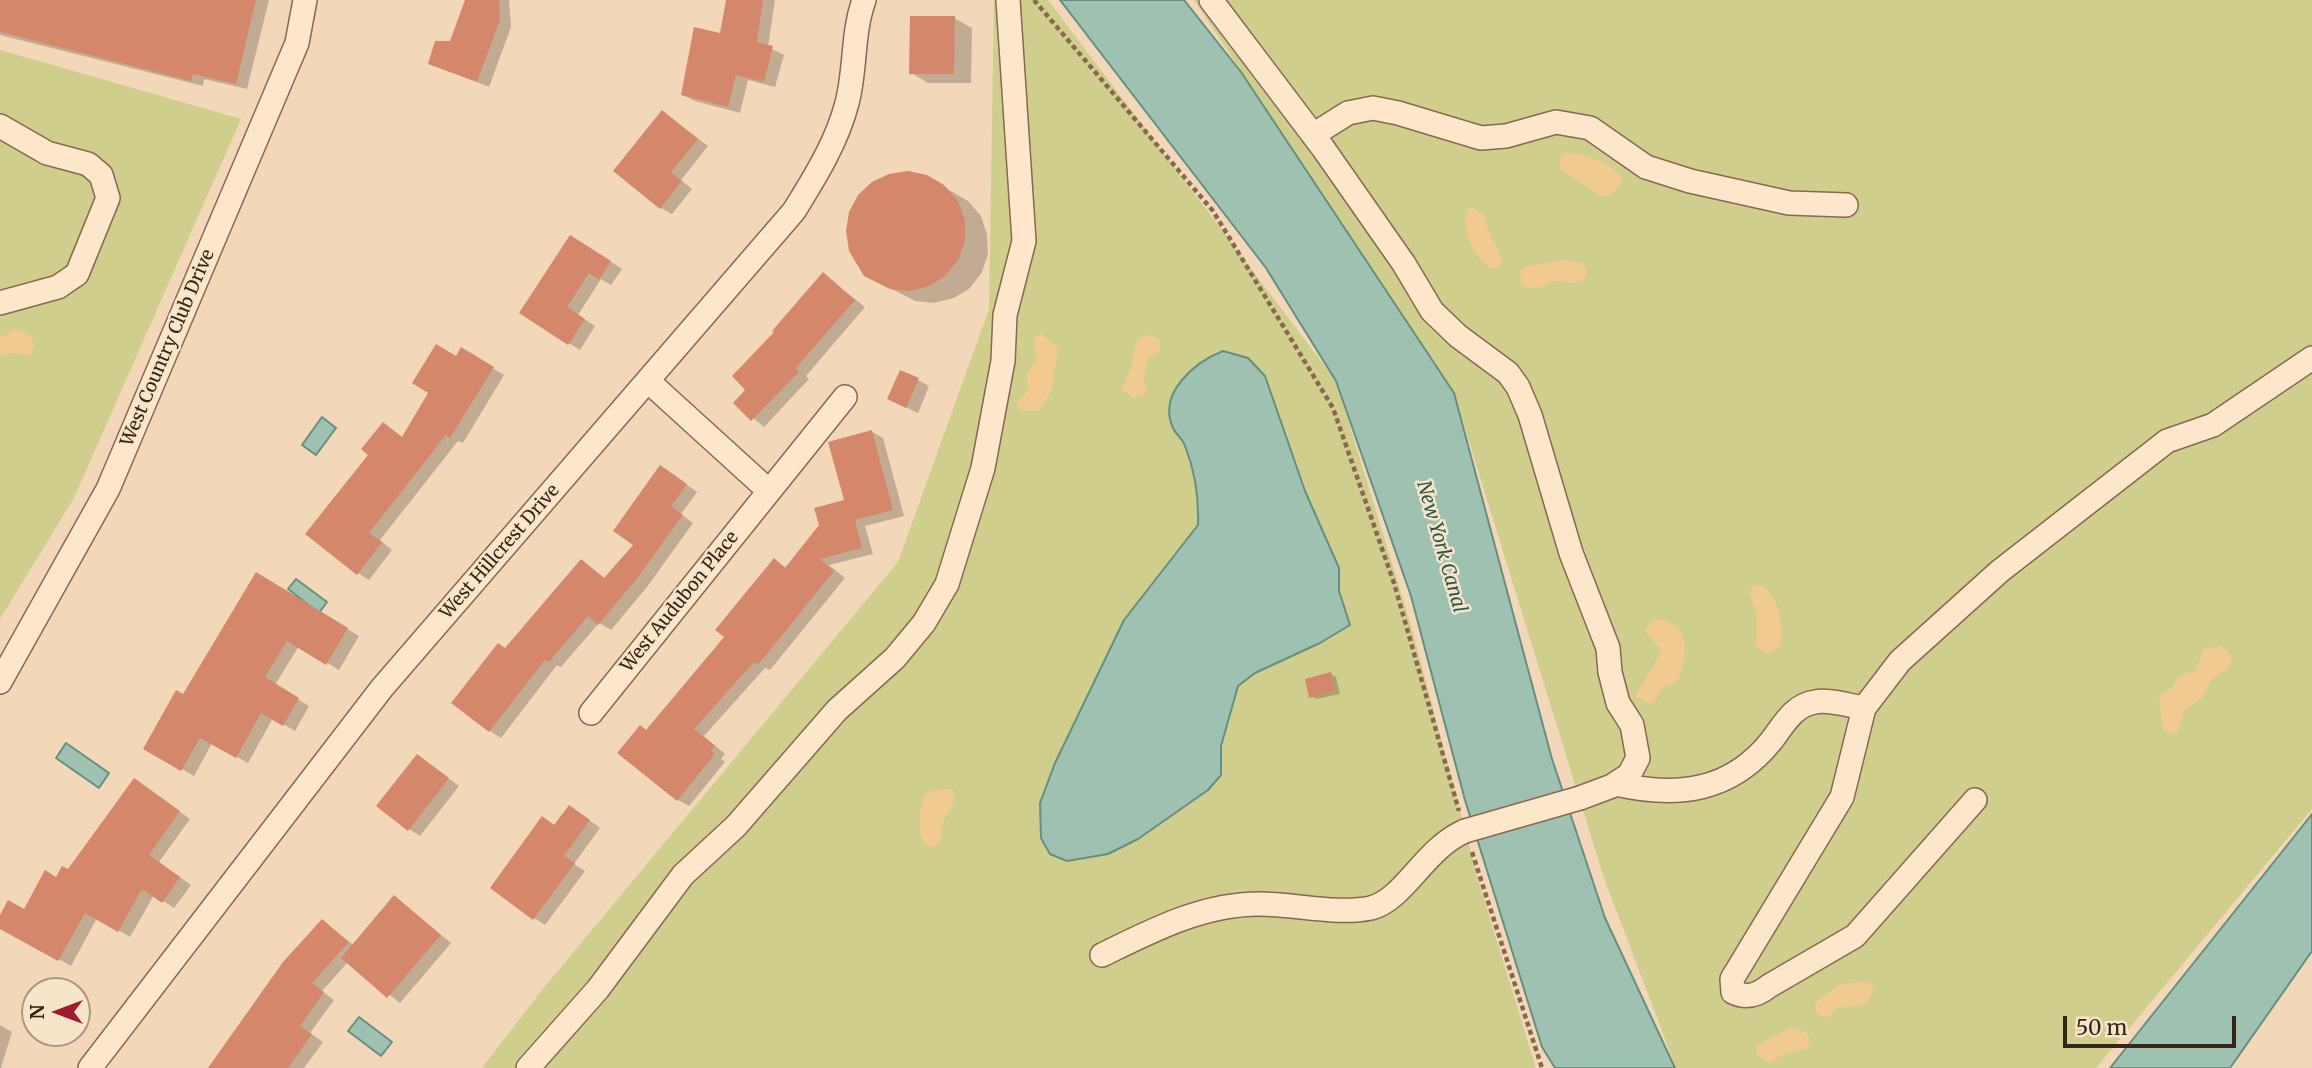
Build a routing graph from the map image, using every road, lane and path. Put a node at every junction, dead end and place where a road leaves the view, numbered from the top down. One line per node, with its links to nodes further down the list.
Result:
1 (304, 0): 14 (street, West Country Club Drive)
2 (1008, 0): 22 (street)
3 (1034, 0): 19 (path)
4 (1211, 0): 7 (street)
5 (859, 5): 11 (street, West Hillcrest Drive)
6 (0, 126): 9 (street)
7 (1313, 135): 8 (street); 17 (street)
8 (1846, 205)
9 (0, 303)
10 (2312, 358): 15 (street)
11 (648, 381): 13 (street); 21 (street, West Hillcrest Drive)
12 (845, 397): 13 (street, West Audubon Place)
13 (769, 491): 16 (street, West Audubon Place)
14 (0, 682)
15 (1864, 708): 17 (street); 18 (street)
16 (591, 712)
17 (1616, 784): 19 (street, bridge)
18 (1975, 800)
19 (1465, 828): 20 (street); 23 (path)
20 (1102, 955)
21 (90, 1068)
22 (528, 1068)
23 (1542, 1068)

